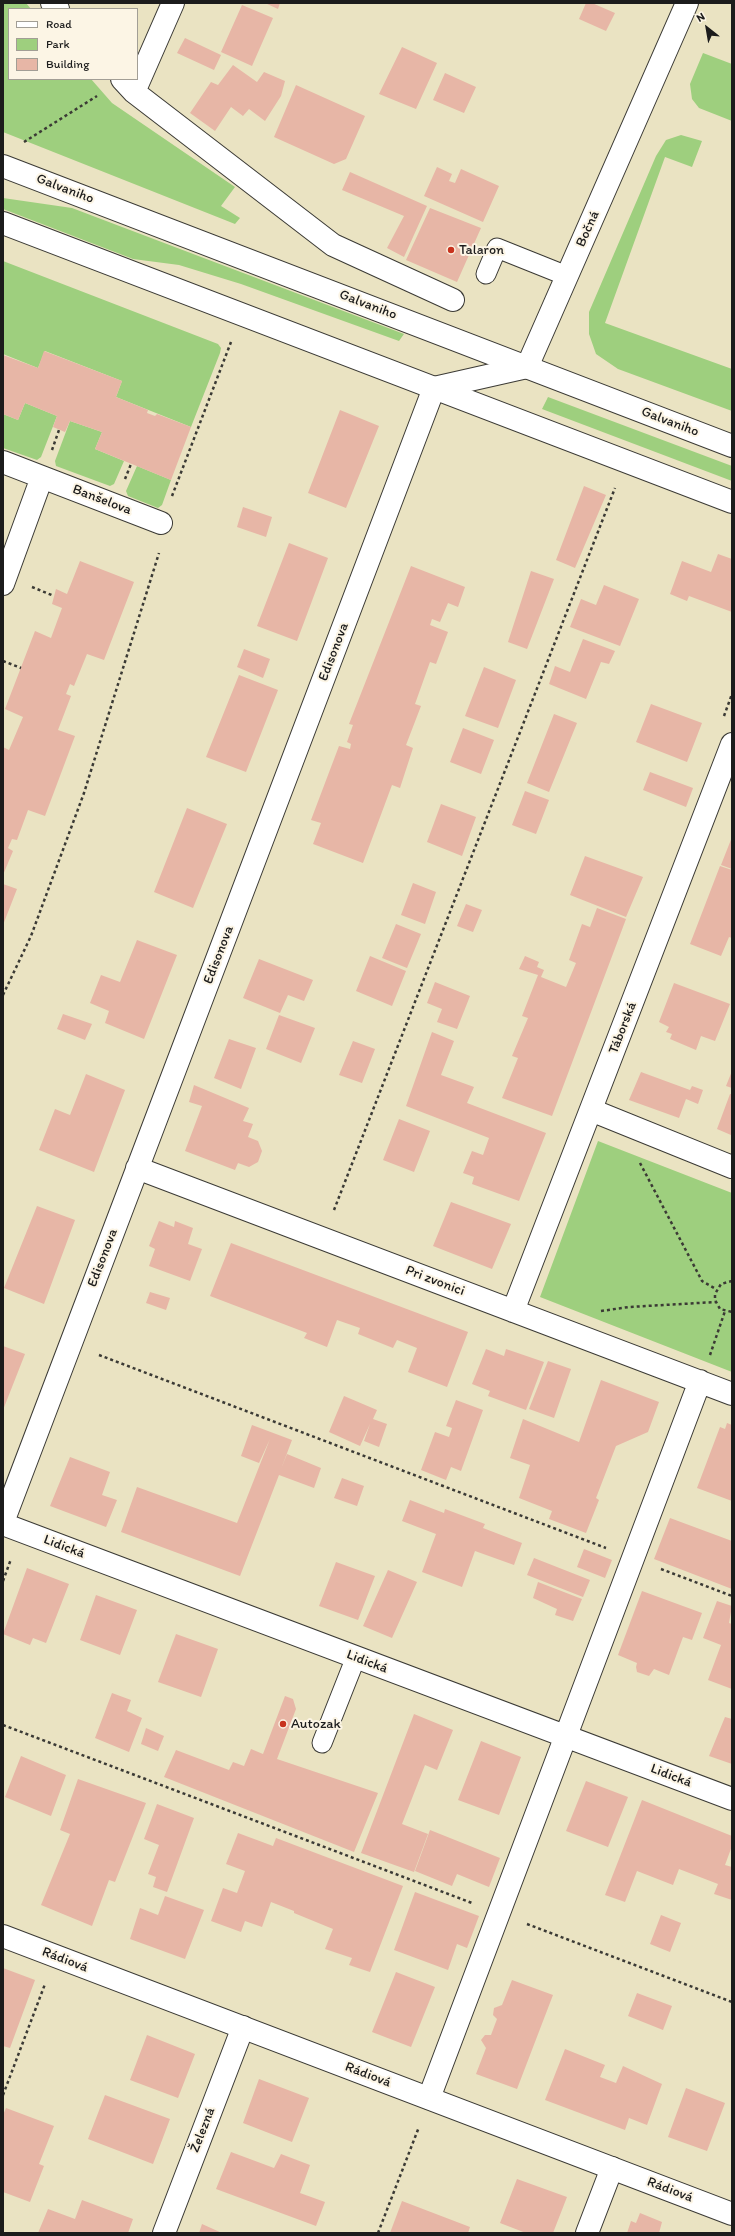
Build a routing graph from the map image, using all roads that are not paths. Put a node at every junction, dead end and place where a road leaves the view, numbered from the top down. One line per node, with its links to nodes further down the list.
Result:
1 (173, 3): 3 (street)
2 (687, 3): 8 (street, Bočná)
3 (138, 67)
4 (128, 85): 9 (street)
5 (3, 166): 10 (street, Galvaniho)
6 (3, 223): 11 (street)
7 (486, 274): 8 (lane)
8 (567, 276): 10 (street, Bočná)
9 (452, 300)
10 (527, 367): 11 (street); 12 (street, Galvaniho)
11 (434, 388): 15 (street); 21 (street, Edisonova)
12 (732, 446)
13 (3, 462): 14 (street, Banšelova)
14 (42, 478): 16 (street, Banšelova); 17 (street)
15 (732, 502)
16 (161, 523)
17 (3, 584)
18 (732, 744): 19 (street, Táborská)
19 (591, 1110): 20 (street); 22 (street, Táborská)
20 (732, 1167)
21 (137, 1168): 22 (street, Pri zvonici); 25 (street, Edisonova)
22 (513, 1310): 23 (street, Pri zvonici)
23 (703, 1372): 24 (street, Pri zvonici); 27 (street)
24 (732, 1394)
25 (3, 1523): 26 (street, Lidická)
26 (356, 1657): 27 (street, Lidická); 28 (lane)
27 (566, 1737): 29 (street, Lidická); 32 (street)
28 (322, 1743)
29 (732, 1799)
30 (3, 1936): 31 (street, Rádiová)
31 (243, 2027): 32 (street, Rádiová); 35 (street, Železná)
32 (429, 2098): 33 (street, Rádiová)
33 (612, 2168): 34 (street, Rádiová); 36 (street)
34 (732, 2214)
35 (164, 2233)
36 (588, 2233)

